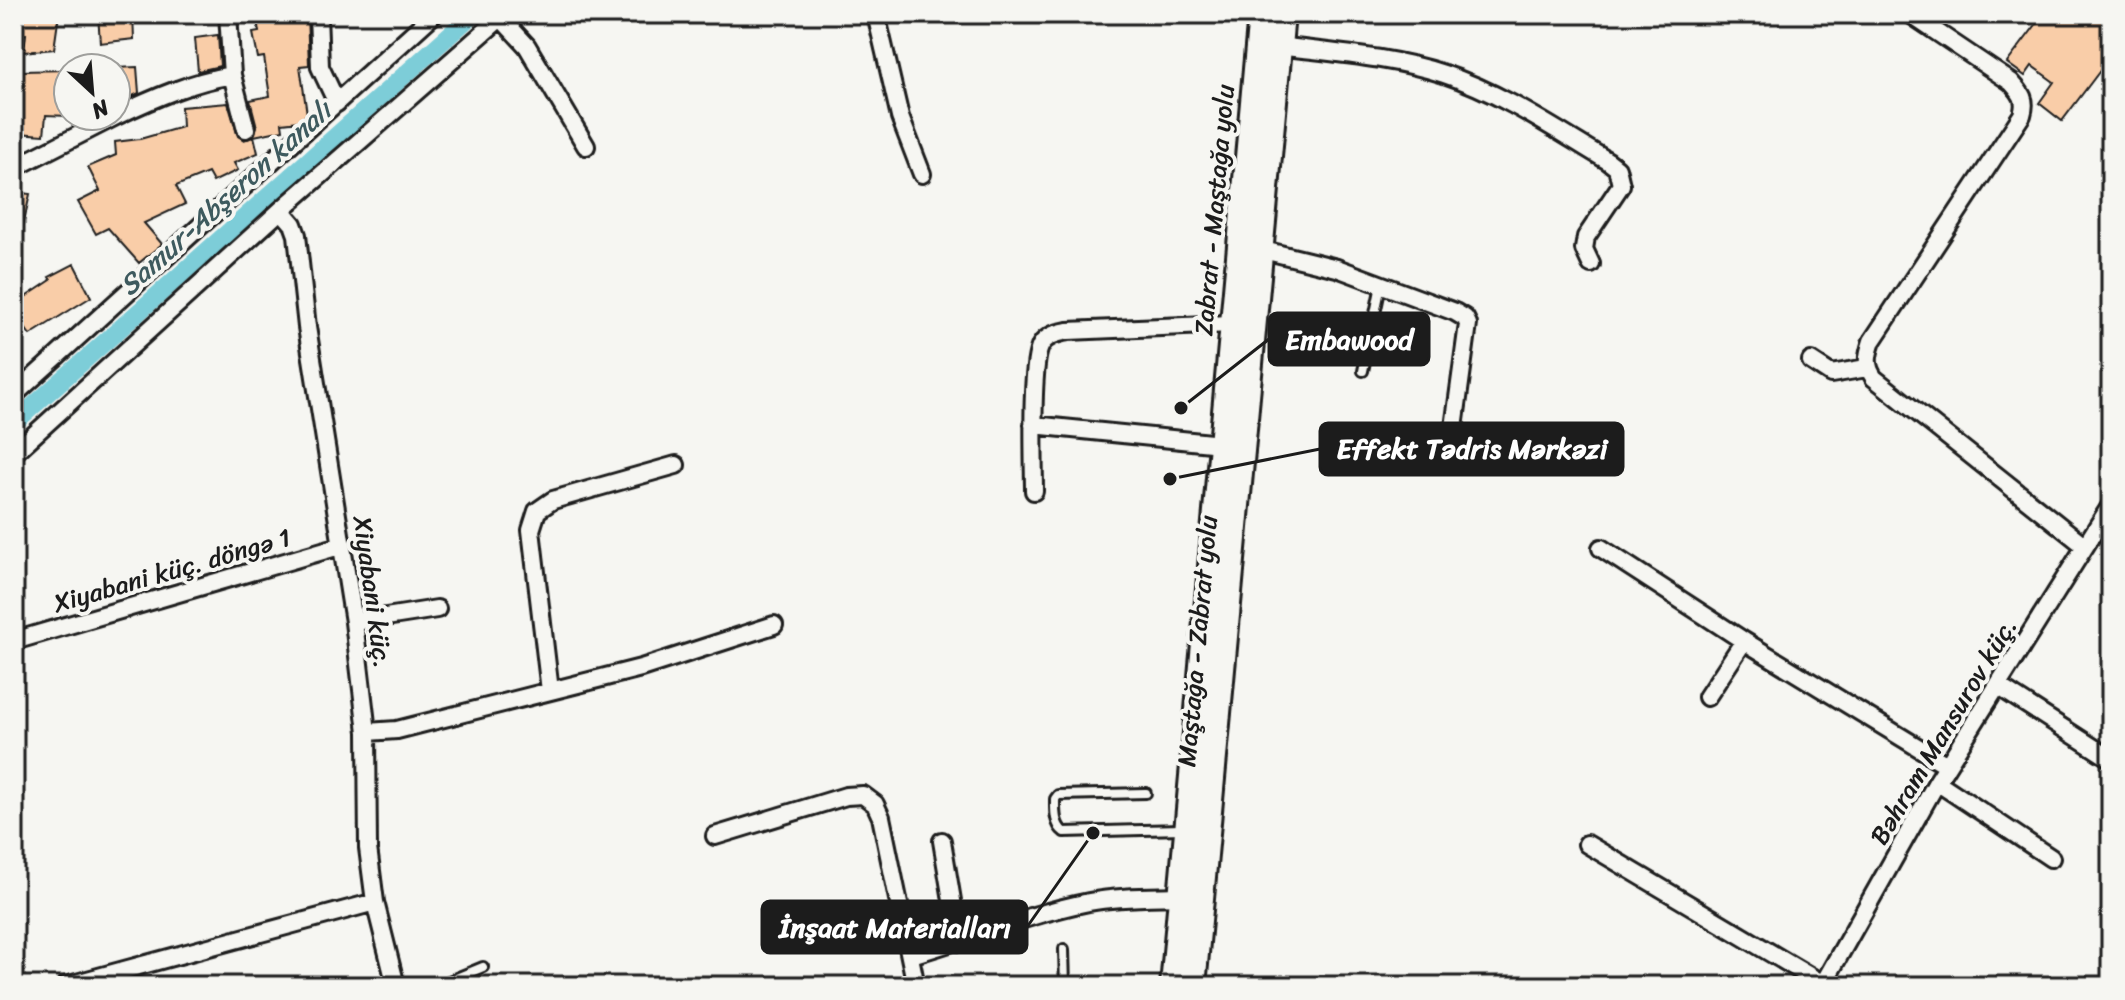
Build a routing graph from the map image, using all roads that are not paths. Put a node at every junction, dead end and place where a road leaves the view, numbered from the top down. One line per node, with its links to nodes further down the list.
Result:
1 (228, 14): 10 (street)
2 (318, 14): 11 (street)
3 (434, 14): 11 (street)
4 (876, 14): 17 (street)
5 (1261, 14): 22 (main road, Zabrat - Maştağa yolu)
6 (1282, 14): 9 (main road, Maştağa - Zabrat yolu)
7 (1910, 14): 24 (street)
8 (503, 16): 15 (street); 18 (street)
9 (1279, 46): 19 (main road, Maştağa - Zabrat yolu); 20 (street)
10 (232, 75): 12 (street); 13 (street)
11 (337, 103): 26 (street)
12 (132, 109)
13 (246, 129)
14 (85, 132): 16 (street)
15 (586, 146)
16 (14, 168)
17 (922, 174)
18 (281, 210): 30 (street); 34 (street, Xiyabani küç.)
19 (1259, 249): 21 (street); 68 (main road, Maştağa - Zabrat yolu)
20 (1591, 264)
21 (1381, 284): 25 (lane); 28 (street)
22 (1231, 324): 27 (street); 29 (main road, Zabrat - Maştağa yolu)
23 (1811, 361): 24 (street)
24 (1867, 368): 35 (street)
25 (1363, 371)
26 (14, 395)
27 (1033, 425): 29 (street); 32 (street)
28 (1453, 435)
29 (1221, 444): 50 (main road, Zabrat - Maştağa yolu)
30 (14, 453)
31 (676, 465): 43 (street)
32 (1034, 491)
33 (2111, 505): 35 (street, Bəhram Mansurov küç.)
34 (343, 545): 38 (street, Xiyabani küç.); 40 (street, Xiyabani küç. döngə 1)
35 (2085, 546): 42 (street, Bəhram Mansurov küç.)
36 (1601, 548): 41 (street)
37 (437, 609): 38 (street)
38 (354, 622): 45 (street, Xiyabani küç.)
39 (774, 625): 43 (street)
40 (14, 641)
41 (1744, 641): 44 (street); 47 (street)
42 (1998, 686): 46 (street); 47 (street, Bəhram Mansurov küç.)
43 (550, 691): 45 (street)
44 (1707, 697)
45 (367, 732): 56 (street, Xiyabani küç.)
46 (2111, 759)
47 (1947, 765): 48 (street, Bəhram Mansurov küç.)
48 (1937, 782): 54 (street); 61 (street, Bəhram Mansurov küç.)
49 (1146, 793): 50 (lane)
50 (1187, 829): 55 (main road, Zabrat - Maştağa yolu)
51 (715, 836): 59 (street)
52 (942, 841): 57 (street)
53 (1587, 844): 61 (street)
54 (2051, 858)
55 (1182, 896): 57 (street); 67 (main road, Zabrat - Maştağa yolu)
56 (375, 902): 62 (street); 63 (street, Xiyabani küç.)
57 (959, 942): 59 (street)
58 (1064, 949): 66 (lane)
59 (911, 955): 65 (street)
60 (483, 967): 64 (lane)
61 (1822, 985)
62 (65, 986)
63 (396, 986)
64 (437, 986)
65 (916, 986)
66 (1065, 986)
67 (1173, 986)
68 (1193, 986)

